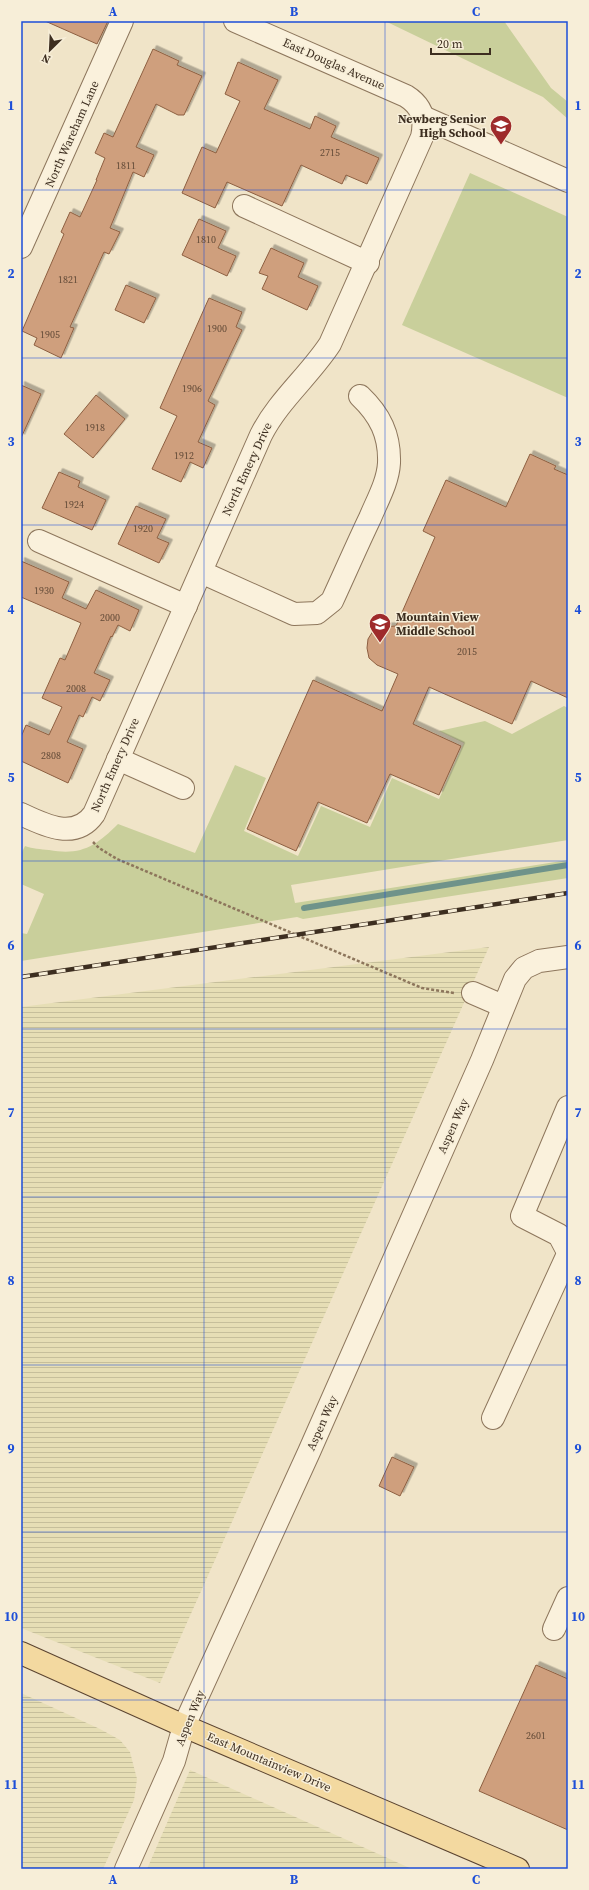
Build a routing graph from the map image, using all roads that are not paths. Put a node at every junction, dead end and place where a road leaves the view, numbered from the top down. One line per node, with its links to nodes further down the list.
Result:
1 (122, 21): 6 (street, North Wareham Lane)
2 (235, 21): 3 (street, East Douglas Avenue)
3 (424, 117): 4 (street); 7 (street, North Emery Drive)
4 (568, 181)
5 (244, 206): 7 (street)
6 (21, 247)
7 (368, 263): 10 (street, North Emery Drive)
8 (360, 396): 10 (street)
9 (39, 541): 11 (street)
10 (201, 572): 11 (street, North Emery Drive)
11 (186, 606): 12 (street, North Emery Drive)
12 (118, 759): 13 (street); 14 (street, North Emery Drive)
13 (183, 788)
14 (21, 814)
15 (568, 957): 17 (street, Aspen Way)
16 (473, 992): 17 (street)
17 (503, 1006): 24 (street, Aspen Way)
18 (568, 1107): 19 (street)
19 (568, 1253): 20 (street)
20 (493, 1418)
21 (568, 1598): 22 (street)
22 (554, 1629)
23 (21, 1653): 24 (main road, East Mountainview Drive)
24 (184, 1726): 25 (street, Aspen Way); 26 (main road, East Mountainview Drive)
25 (126, 1869)
26 (518, 1869)

